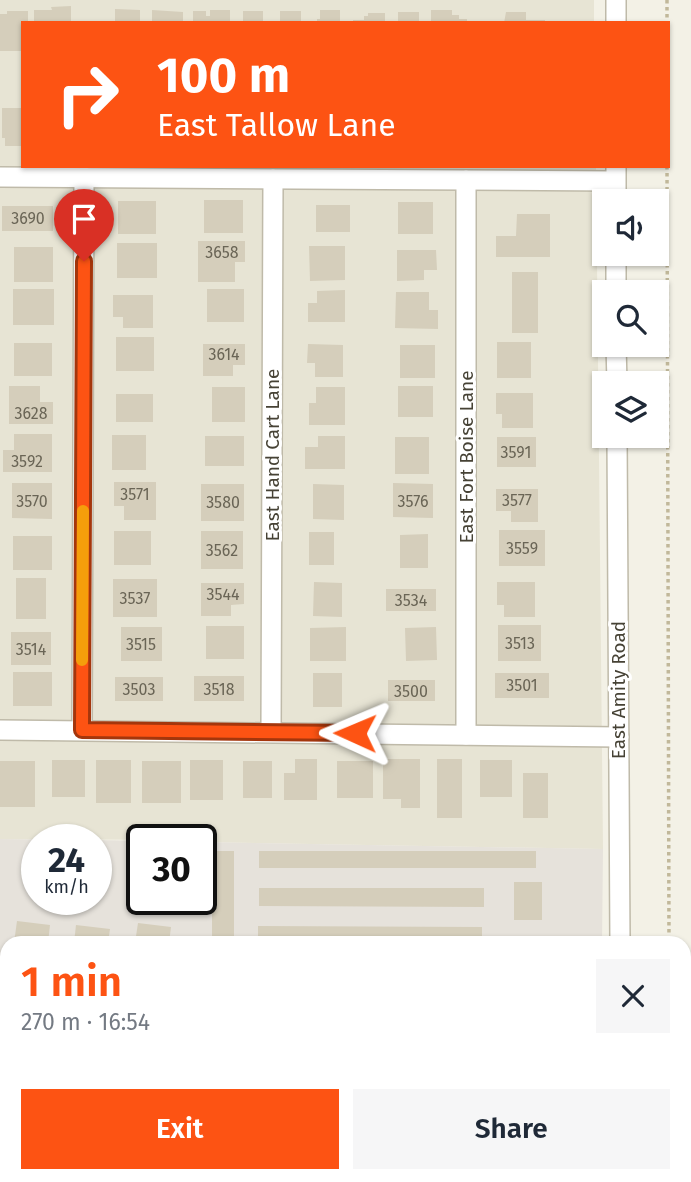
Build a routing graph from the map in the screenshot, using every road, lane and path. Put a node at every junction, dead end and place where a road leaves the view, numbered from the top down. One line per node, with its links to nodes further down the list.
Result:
1 (616, 0): 3 (street)
2 (667, 0): 4 (path)
3 (616, 21)
4 (667, 21)
5 (667, 168): 18 (path)
6 (615, 174): 10 (street)
7 (0, 177): 8 (street)
8 (84, 177): 9 (street); 13 (street)
9 (274, 179): 10 (street); 14 (street, East Hand Cart Lane)
10 (466, 180): 15 (street, East Fort Boise Lane)
11 (617, 448): 16 (street, East Amity Road)
12 (0, 730): 13 (street)
13 (82, 730): 14 (street)
14 (271, 732): 15 (street)
15 (467, 735): 16 (street)
16 (619, 737): 17 (street, East Amity Road)
17 (620, 936)
18 (669, 936)

